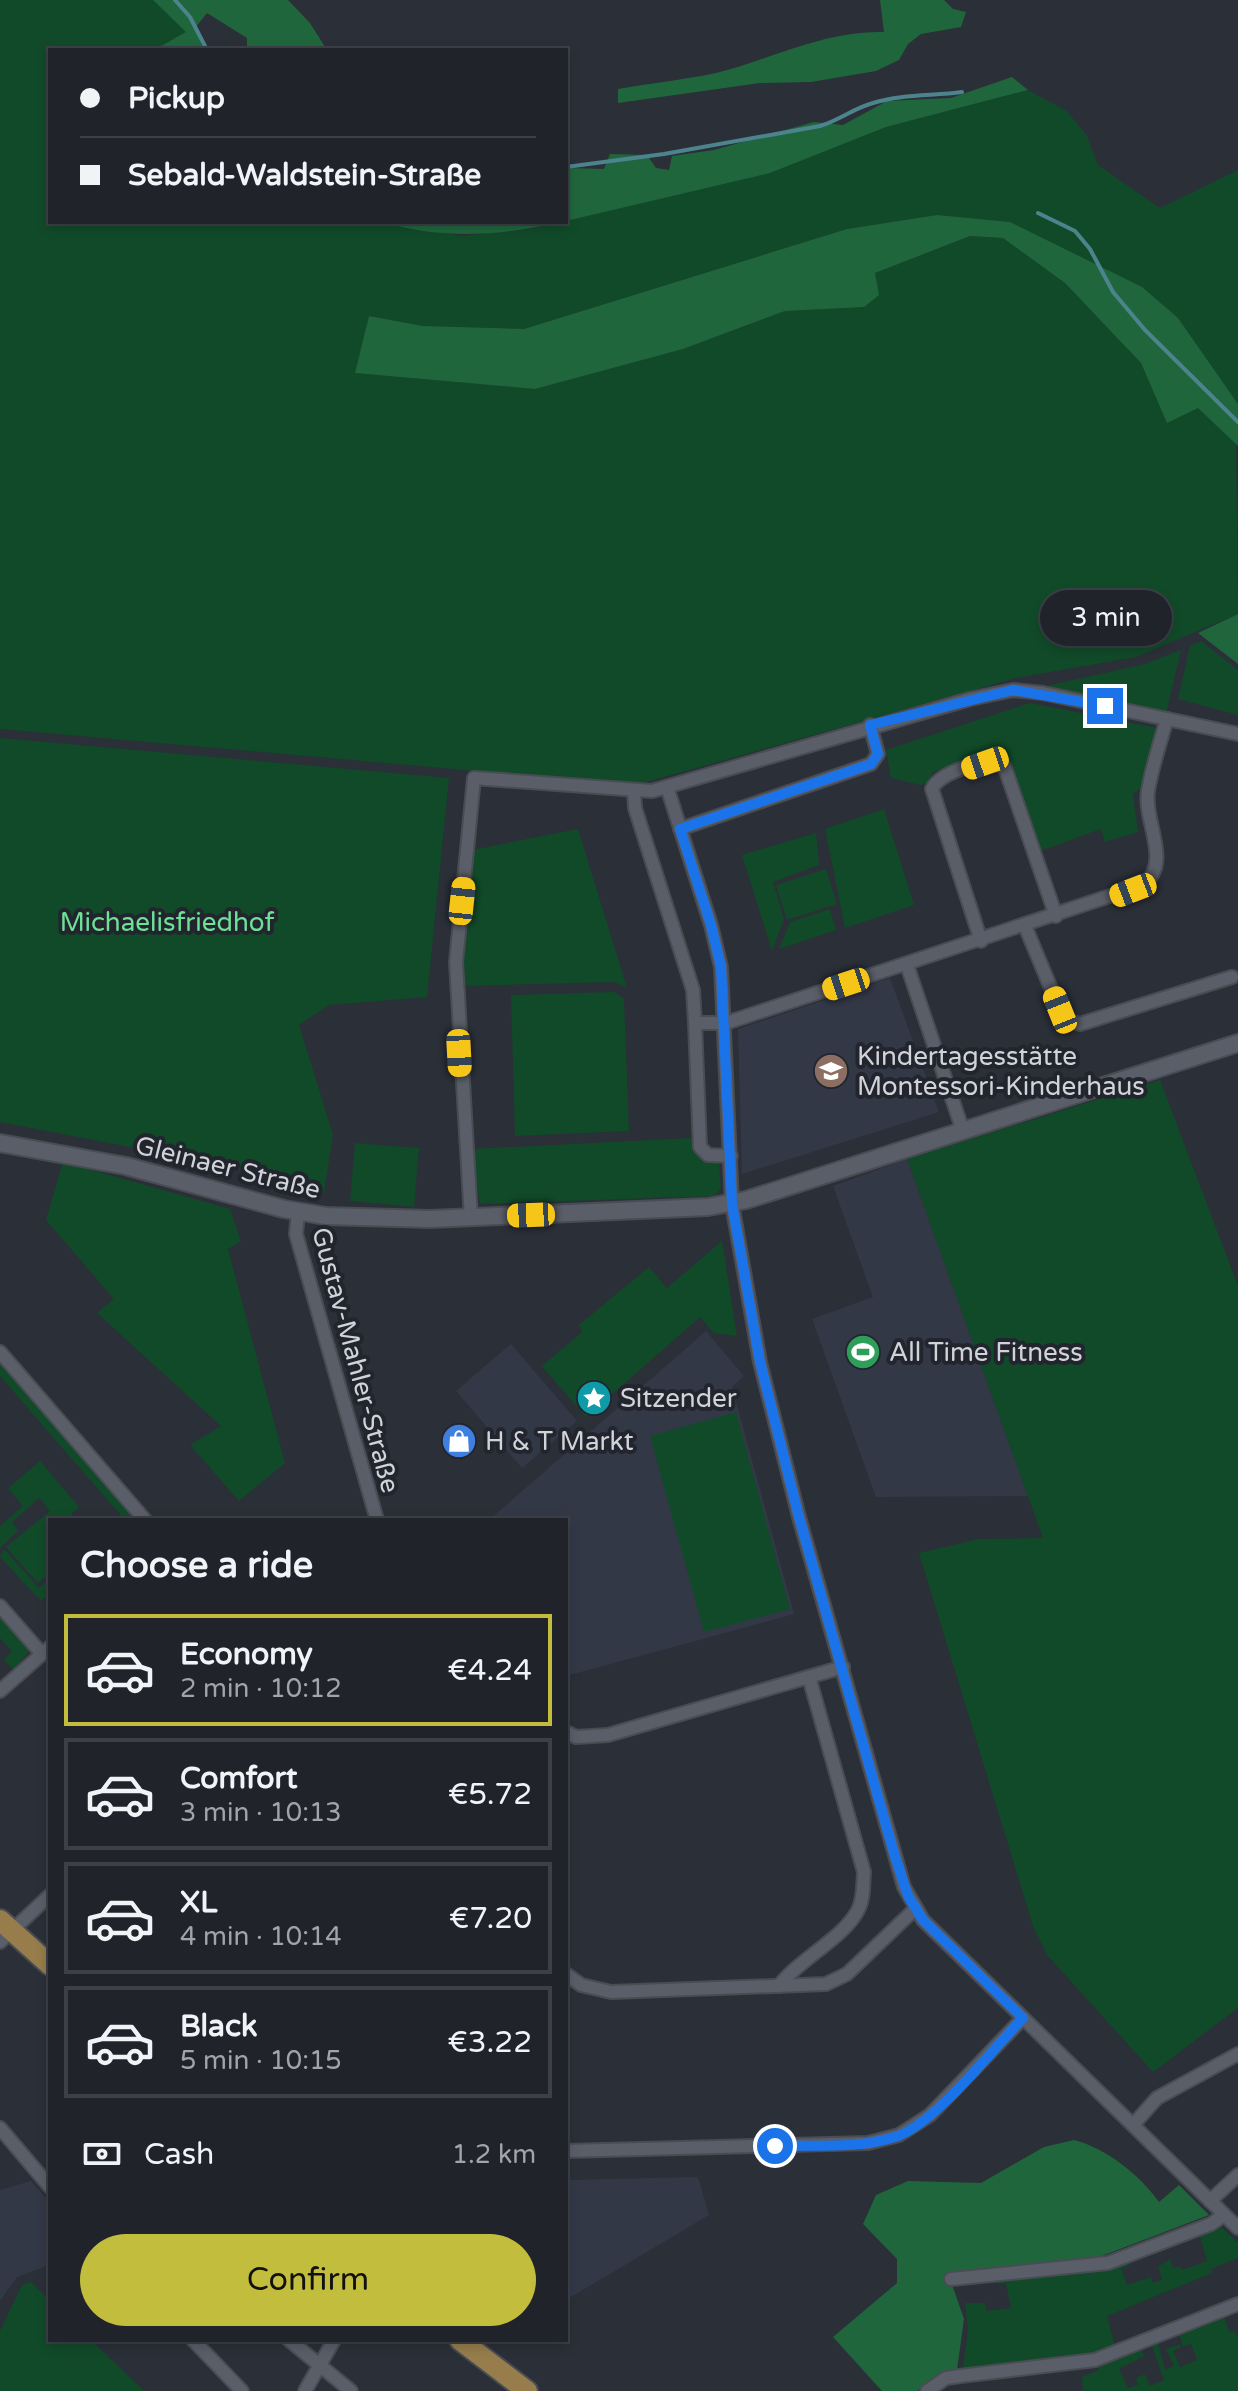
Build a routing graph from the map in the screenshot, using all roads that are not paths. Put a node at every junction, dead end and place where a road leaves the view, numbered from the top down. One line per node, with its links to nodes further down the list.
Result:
1 (1167, 719): 2 (street); 3 (street); 7 (street)
2 (870, 725): 4 (street); 6 (street)
3 (1238, 734)
4 (667, 787): 5 (street); 6 (street)
5 (634, 792): 12 (street); 20 (street)
6 (680, 829): 13 (street)
7 (1056, 916): 8 (street); 9 (street)
8 (1025, 926): 9 (street); 11 (street)
9 (981, 941): 10 (street)
10 (907, 965): 13 (street); 15 (street)
11 (1232, 977)
12 (695, 1023): 13 (street); 17 (street)
13 (726, 1023): 17 (street)
14 (1238, 1043): 15 (street, Gleinaer Straße)
15 (963, 1131): 18 (street, Gleinaer Straße)
16 (0, 1143): 19 (street, Gleinaer Straße)
17 (731, 1156): 18 (street)
18 (732, 1204): 20 (street, Gleinaer Straße); 26 (street)
19 (298, 1212): 20 (street, Gleinaer Straße); 23 (street, Gustav-Mahler-Straße)
20 (471, 1218)
21 (0, 1352): 22 (street)
22 (143, 1518)
23 (376, 1518)
24 (0, 1606): 25 (street)
25 (46, 1651): 28 (street)
26 (843, 1667): 27 (street); 31 (street)
27 (809, 1677): 29 (street); 35 (street)
28 (0, 1691)
29 (568, 1733)
30 (48, 1897): 32 (street)
31 (915, 1909): 35 (street); 36 (street)
32 (4, 1931): 33 (main road)
33 (48, 1964)
34 (568, 1975): 35 (street)
35 (779, 1986)
36 (1023, 2018): 38 (street); 40 (street)
37 (1238, 2054): 38 (street)
38 (1133, 2125): 43 (street)
39 (0, 2128): 42 (street)
40 (568, 2151)
41 (1238, 2175): 43 (street)
42 (47, 2177)
43 (1210, 2201): 44 (street)
44 (1224, 2215): 45 (street); 46 (street)
45 (1238, 2228)
46 (951, 2279)
47 (1238, 2304): 57 (street)
48 (195, 2342): 53 (street)
49 (291, 2342): 52 (street)
50 (333, 2342): 52 (street)
51 (463, 2342): 56 (main road)
52 (319, 2366): 54 (street); 55 (street)
53 (242, 2391)
54 (305, 2391)
55 (351, 2391)
56 (527, 2391)
57 (927, 2391)

